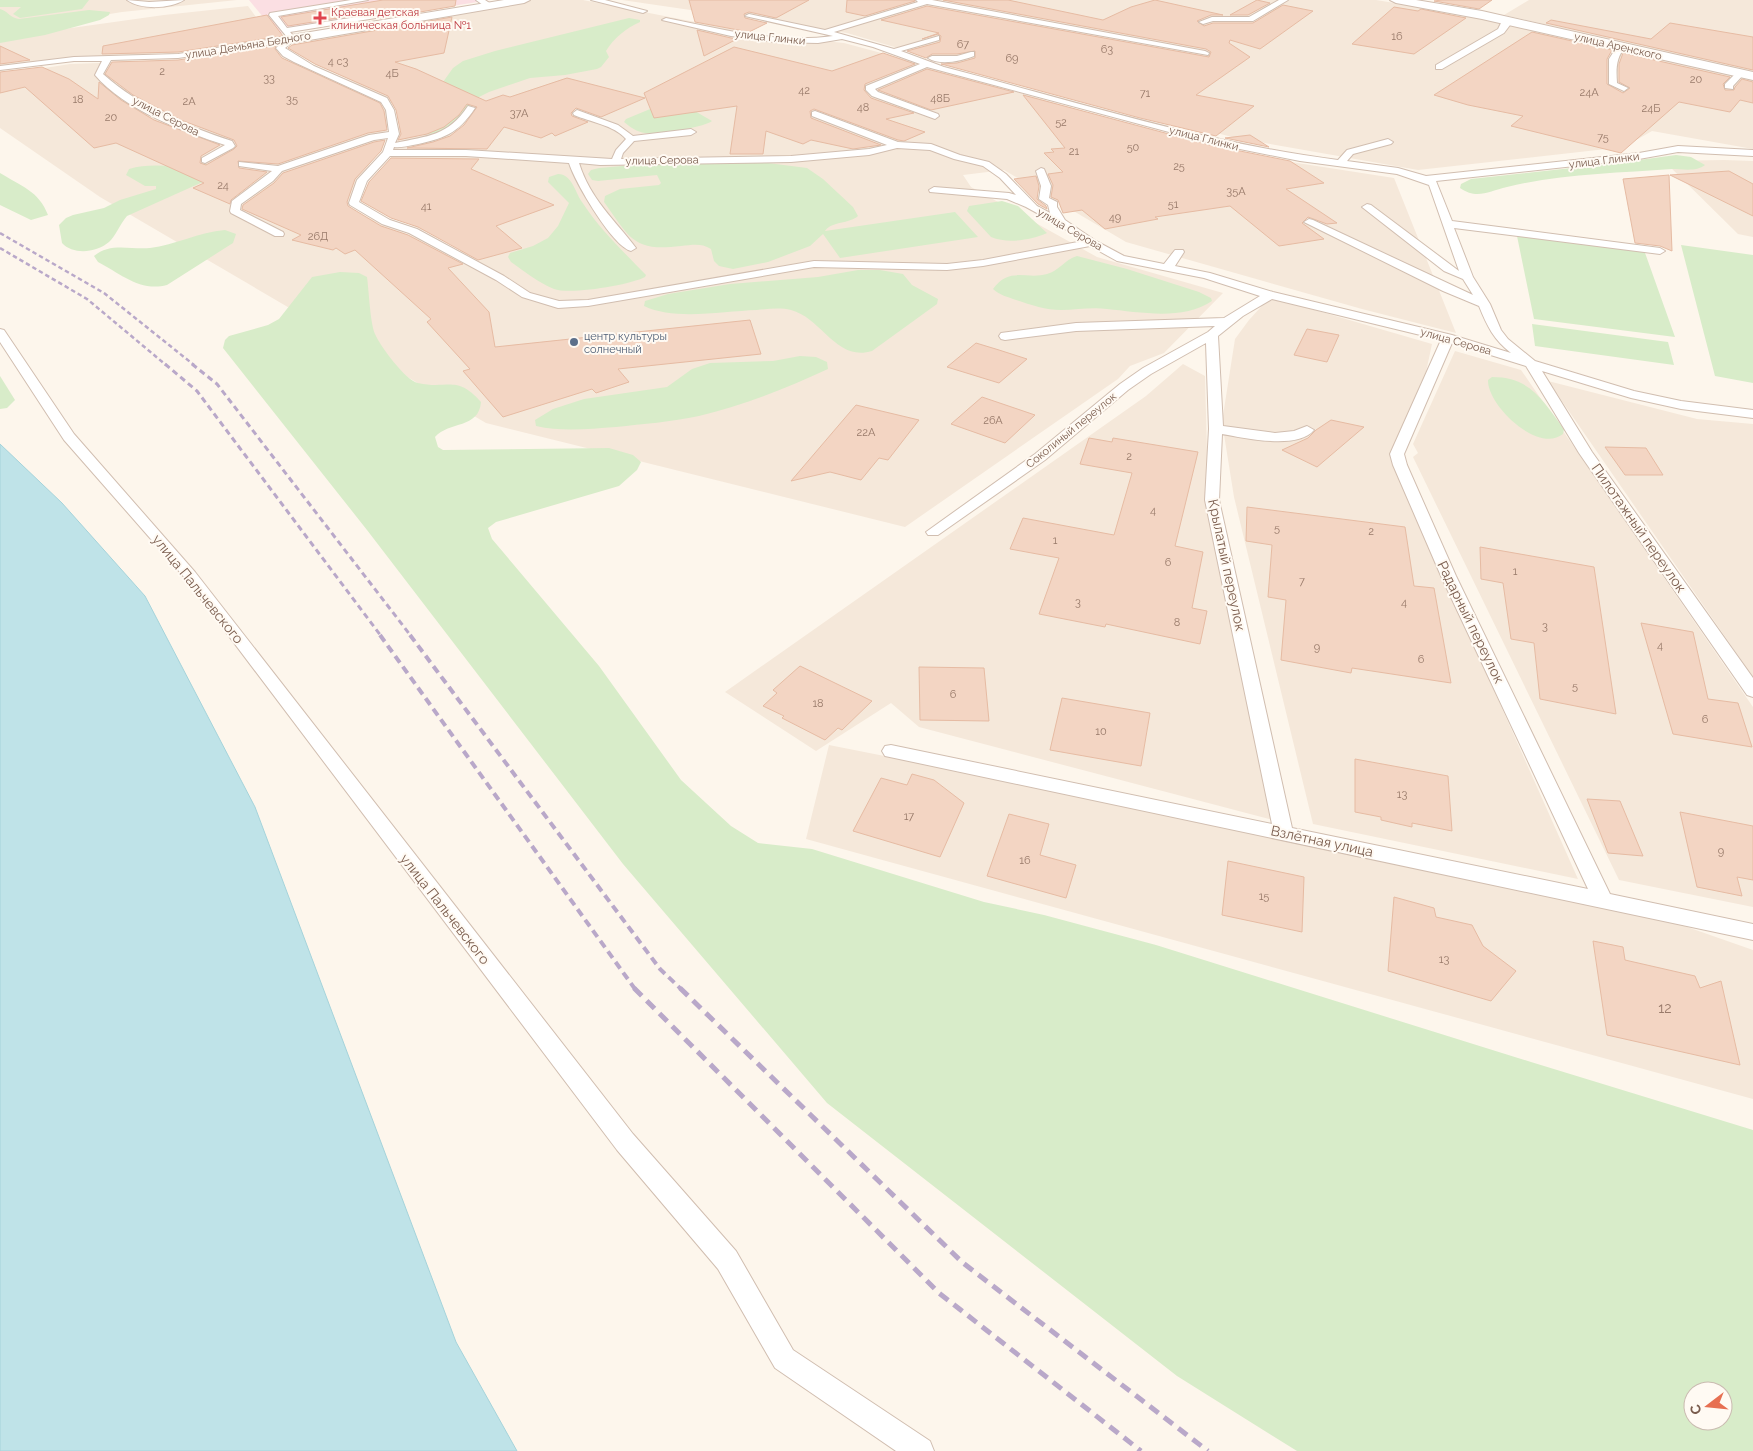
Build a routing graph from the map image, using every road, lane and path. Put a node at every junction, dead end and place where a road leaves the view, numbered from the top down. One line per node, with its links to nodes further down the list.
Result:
1 (131, 0): 2 (lane)
2 (180, 0)
3 (364, 0): 19 (lane)
4 (595, 0): 11 (lane)
5 (1284, 0): 17 (lane)
6 (1396, 0): 13 (street, улица Аренского)
7 (514, 1): 9 (street, улица Демьяна Бедного)
8 (922, 1): 18 (lane); 24 (lane)
9 (485, 3): 19 (street, улица Демьяна Бедного)
10 (1496, 8): 13 (street)
11 (644, 11)
12 (388, 14): 19 (lane)
13 (1482, 15): 16 (street, улица Аренского)
14 (749, 16): 18 (lane)
15 (666, 20): 20 (lane, улица Глинки)
16 (1506, 21): 22 (street, улица Аренского); 28 (lane)
17 (1204, 22)
18 (824, 32): 20 (lane)
19 (289, 34): 26 (lane, улица Демьяна Бедного); 38 (lane)
20 (845, 36): 23 (lane, улица Глинки)
21 (936, 38): 23 (lane)
22 (1621, 47): 30 (street, улица Аренского); 32 (lane)
23 (894, 50): 25 (lane); 27 (lane, улица Глинки)
24 (1205, 53)
25 (971, 54)
26 (109, 58): 29 (lane, улица Демьяна Бедного); 45 (lane, улица Серова)
27 (927, 64): 36 (lane); 50 (lane, улица Глинки)
28 (1439, 67)
29 (0, 68)
30 (1747, 75): 31 (lane)
31 (1730, 87)
32 (1624, 88)
33 (471, 108): 42 (lane)
34 (577, 113): 39 (lane)
35 (815, 114): 41 (lane)
36 (935, 116)
37 (691, 132): 39 (lane)
38 (394, 134): 42 (lane); 51 (lane)
39 (631, 139): 47 (lane)
40 (1388, 142): 50 (lane)
41 (897, 145): 47 (lane, улица Серова); 56 (lane, улица Серова)
42 (388, 150): 46 (lane, улица Серова); 61 (lane)
43 (1707, 151): 44 (lane, улица Глинки); 48 (lane); 53 (lane, улица Глинки)
44 (1753, 153)
45 (205, 160)
46 (573, 160): 47 (lane, улица Серова); 62 (lane)
47 (616, 161)
48 (1742, 163)
49 (242, 164): 51 (lane)
50 (1340, 164): 53 (lane, улица Глинки)
51 (279, 169): 60 (lane)
52 (1041, 171): 57 (lane)
53 (1426, 179): 59 (lane)
54 (934, 190): 56 (lane)
55 (1367, 207): 66 (lane)
56 (1033, 208): 57 (lane, улица Серова)
57 (1062, 222): 61 (lane, улица Серова)
58 (1308, 222): 68 (lane)
59 (1449, 224): 63 (lane); 66 (lane)
60 (279, 234)
61 (1092, 243): 65 (lane, улица Серова)
62 (631, 248)
63 (1660, 251)
64 (1179, 252): 65 (lane)
65 (1168, 268): 67 (lane, улица Серова)
66 (1467, 277): 68 (lane)
67 (1270, 295): 69 (lane); 73 (lane, улица Серова)
68 (1484, 304): 74 (lane)
69 (1225, 322): 71 (lane); 72 (lane)
70 (0, 333): 84 (lane, улица Пальчевского)
71 (1212, 335): 76 (lane, Крылатый переулок); 78 (lane, Соколиный переулок)
72 (1005, 336)
73 (1448, 338): 74 (lane, улица Серова); 82 (lane, Радарный переулок)
74 (1530, 362): 75 (lane, улица Серова); 79 (lane, Пилотажный переулок)
75 (1753, 414)
76 (1216, 429): 77 (lane); 81 (lane, Крылатый переулок)
77 (1307, 430)
78 (933, 532)
79 (1753, 690)
80 (891, 750): 81 (lane, Взлётная улица)
81 (1283, 832): 82 (lane, Взлётная улица)
82 (1604, 902): 83 (lane, Взлётная улица)
83 (1753, 932)
84 (920, 1451)

